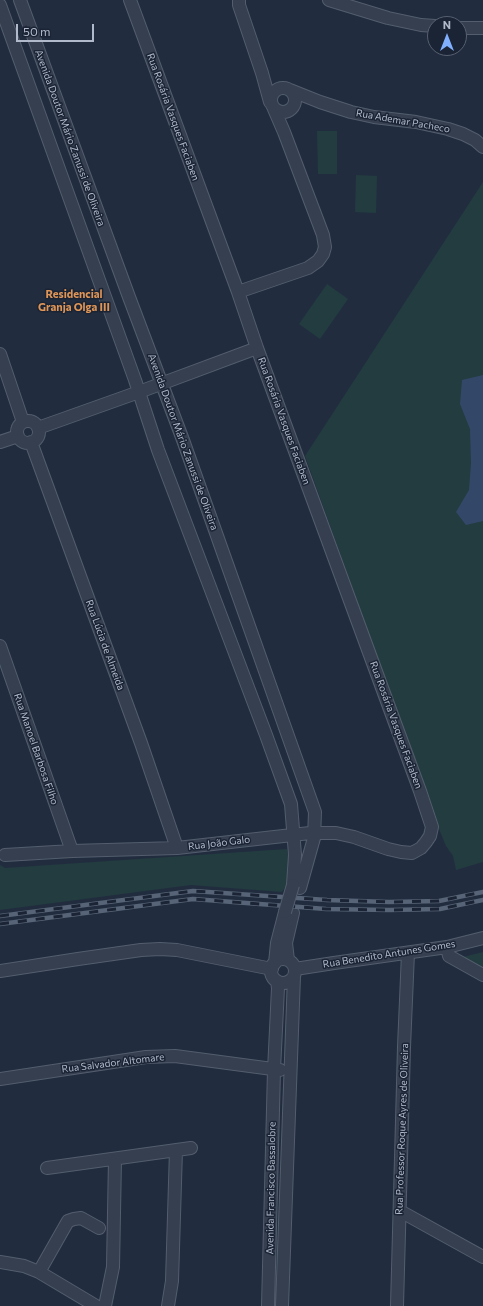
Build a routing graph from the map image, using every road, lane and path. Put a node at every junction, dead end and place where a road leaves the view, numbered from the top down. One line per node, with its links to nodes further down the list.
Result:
1 (4, 0): 6 (street)
2 (130, 0): 17 (street, Rua Rosária Vasques Faciaben)
3 (239, 0): 10 (street)
4 (329, 0): 7 (street)
5 (21, 3): 6 (street); 20 (street, Avenida Doutor Mário Zanussi de Oliveira)
6 (1, 9): 21 (street, Avenida Doutor Mário Zanussi de Oliveira)
7 (427, 25)
8 (467, 28): 9 (street)
9 (483, 28)
10 (262, 73): 11 (street, Rua Ademar Pacheco); 13 (street)
11 (288, 89): 12 (street, Rua Ademar Pacheco); 13 (street); 14 (street)
12 (320, 102): 14 (street, Rua Ademar Pacheco); 16 (street, Rua Ademar Pacheco)
13 (272, 105): 14 (street); 15 (street)
14 (292, 107): 15 (street)
15 (284, 132): 17 (street)
16 (483, 147)
17 (238, 292): 18 (street, Rua Rosária Vasques Faciaben)
18 (257, 348): 20 (street); 30 (street, Rua Rosária Vasques Faciaben)
19 (0, 354): 22 (street)
20 (161, 384): 21 (street); 28 (street, Avenida Doutor Mário Zanussi de Oliveira)
21 (139, 392): 23 (street); 29 (street, Avenida Doutor Mário Zanussi de Oliveira)
22 (23, 422): 23 (street); 24 (street)
23 (38, 428): 26 (street)
24 (18, 436): 25 (street); 26 (street)
25 (0, 442)
26 (31, 442): 31 (street, Rua Lúcia de Almeida)
27 (0, 646): 32 (street, Rua Manoel Barbosa Filho)
28 (315, 833): 29 (street, Rua João Galo); 30 (street, Rua João Galo); 34 (street, Avenida Doutor Mário Zanussi de Oliveira)
29 (294, 834): 31 (street, Rua João Galo); 34 (street, Avenida Doutor Mário Zanussi de Oliveira)
30 (426, 842)
31 (177, 848): 32 (street, Rua João Galo)
32 (72, 851): 33 (street, Rua João Galo)
33 (6, 855)
34 (297, 886): 35 (street, bridge)
35 (289, 913): 39 (street); 40 (street, Avenida Francisco Bassalobre)
36 (483, 938): 37 (street, Rua Benedito Antunes Gomes)
37 (447, 947): 38 (street, Rua Benedito Antunes Gomes); 42 (street)
38 (408, 953): 40 (street, Rua Benedito Antunes Gomes); 51 (street, Rua Professor Roque Ayres de Oliveira)
39 (273, 966): 40 (street); 41 (street); 43 (street)
40 (293, 969): 43 (street); 45 (street, Avenida Francisco Bassalobre)
41 (0, 971)
42 (483, 974)
43 (277, 981): 44 (street, Avenida Francisco Bassalobre)
44 (274, 1070): 45 (street); 46 (street, Rua Salvador Altomare); 61 (street, Avenida Francisco Bassalobre)
45 (291, 1071): 62 (street, Avenida Francisco Bassalobre)
46 (0, 1082)
47 (190, 1148): 48 (street)
48 (176, 1150): 49 (street); 60 (street)
49 (115, 1159): 50 (street); 59 (street)
50 (48, 1168)
51 (400, 1212): 52 (street, Rua Professor Roque Ayres de Oliveira); 54 (street)
52 (399, 1225): 54 (street); 63 (street, Rua Professor Roque Ayres de Oliveira)
53 (99, 1228): 57 (street)
54 (430, 1228): 55 (street)
55 (483, 1257)
56 (0, 1262): 57 (street)
57 (38, 1272): 58 (street)
58 (96, 1306)
59 (105, 1306)
60 (168, 1306)
61 (268, 1306)
62 (282, 1306)
63 (397, 1306)

